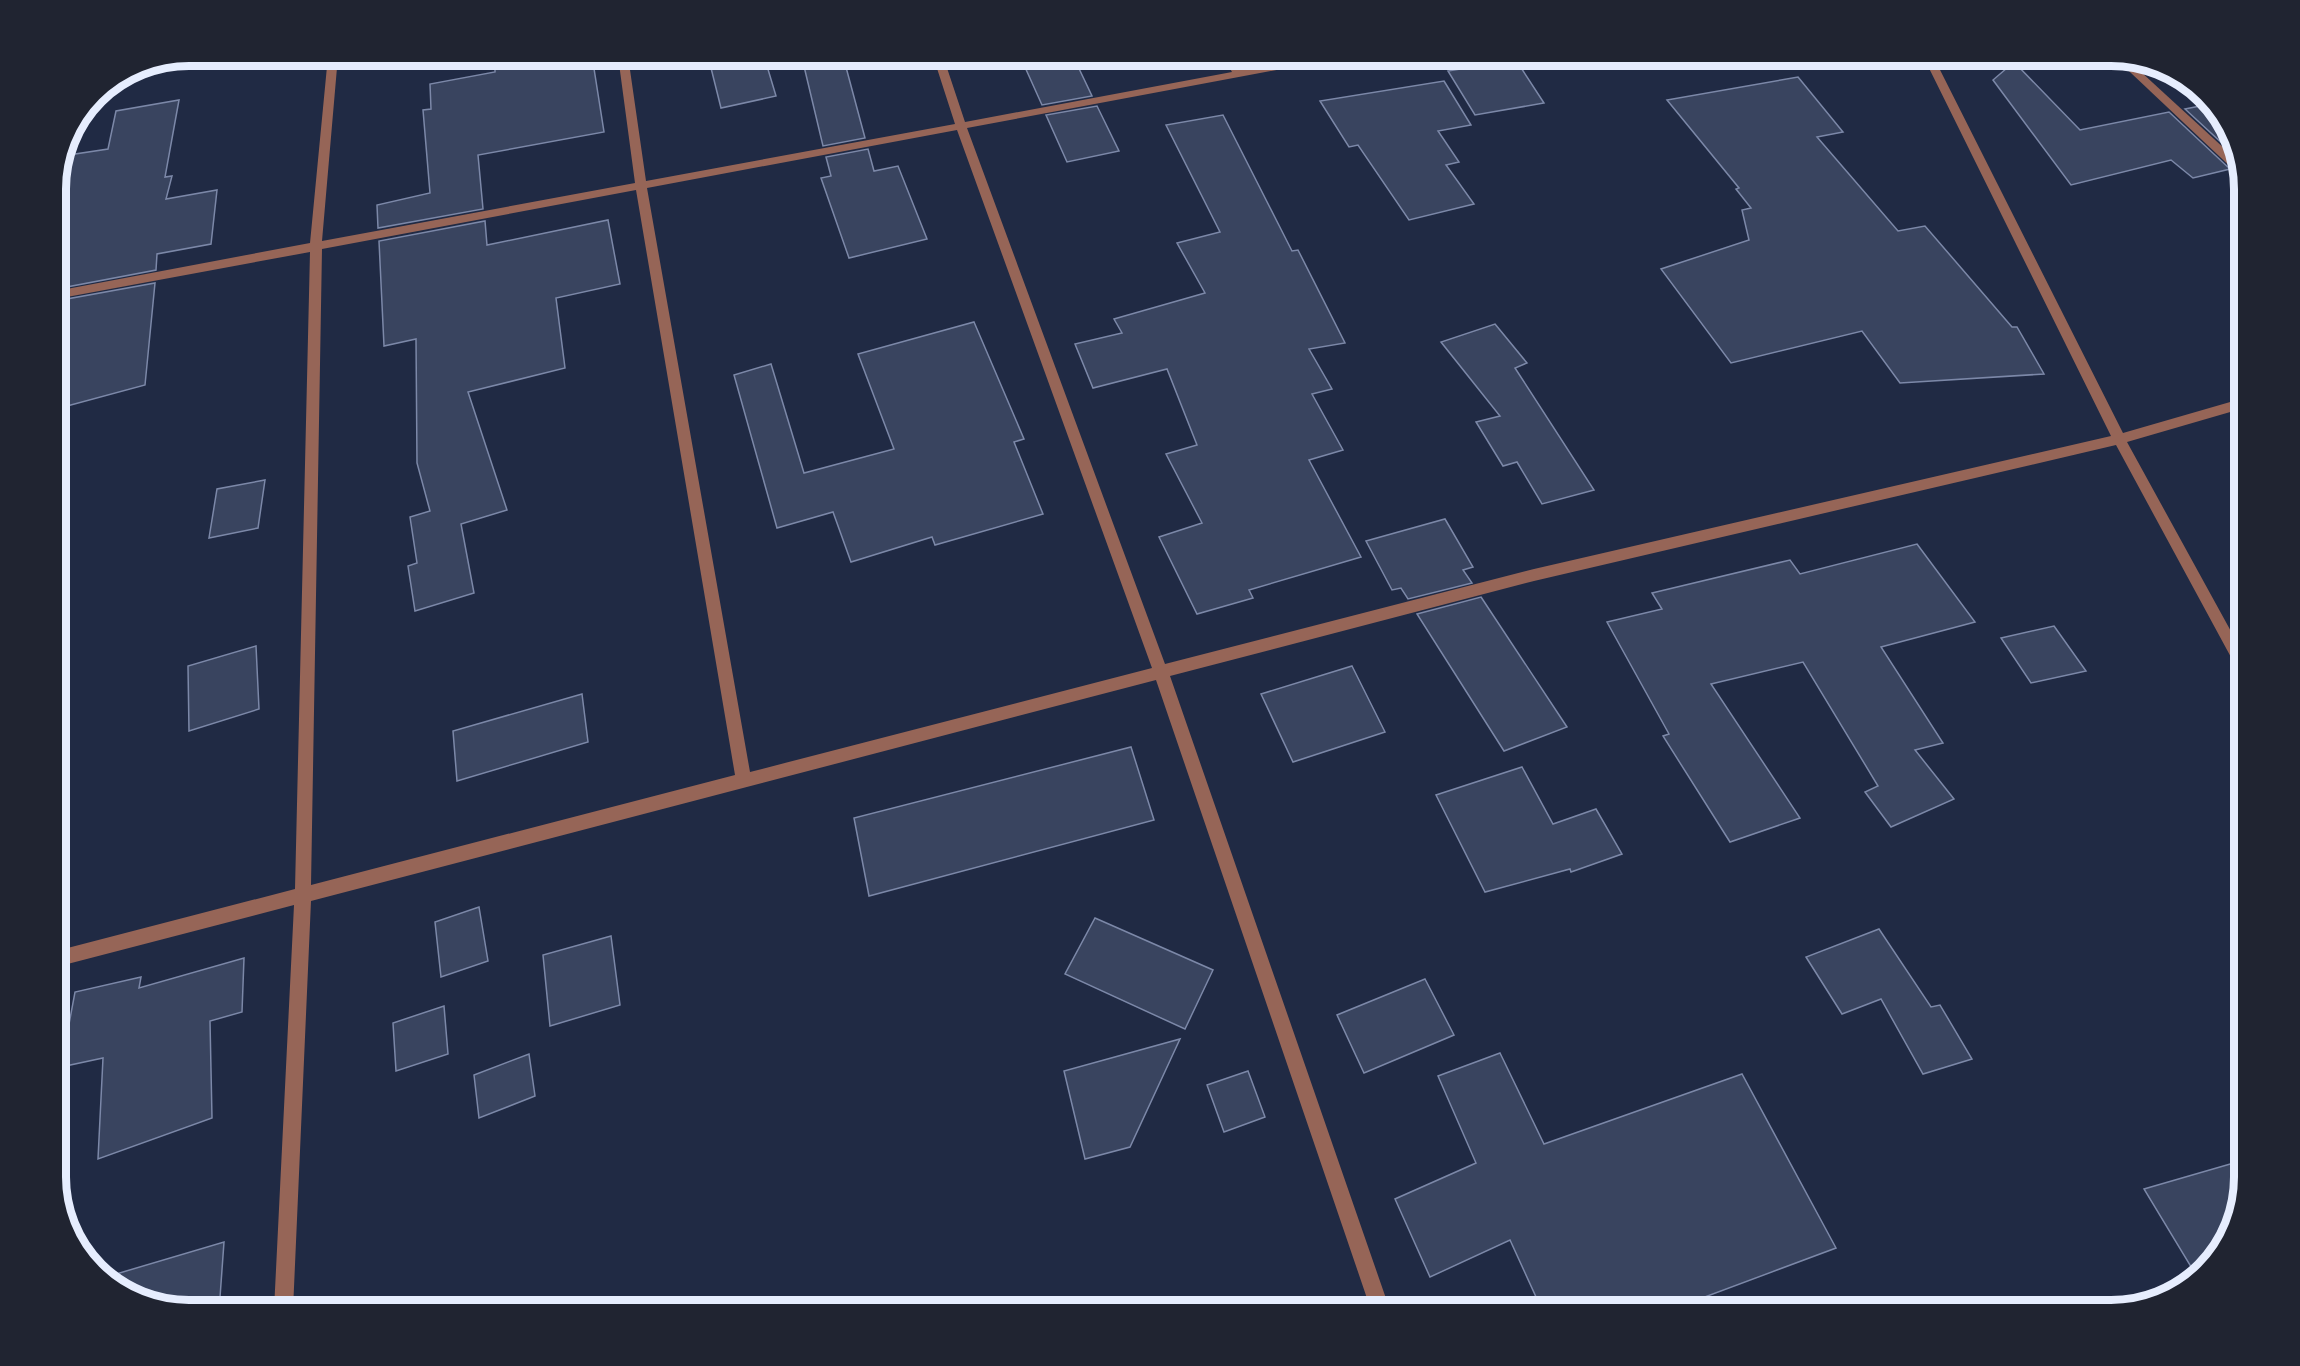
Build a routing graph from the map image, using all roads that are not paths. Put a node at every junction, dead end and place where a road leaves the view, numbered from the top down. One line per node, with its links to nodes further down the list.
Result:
1 (332, 66): 12 (street)
2 (624, 66): 11 (street)
3 (941, 66): 9 (street)
4 (1234, 66): 8 (street)
5 (1281, 66): 8 (street)
6 (1933, 66): 15 (street)
7 (2129, 67): 10 (street)
8 (1238, 74): 9 (street)
9 (960, 126): 11 (street); 17 (street)
10 (2231, 161)
11 (641, 185): 12 (street); 18 (street)
12 (316, 246): 13 (street); 19 (street)
13 (66, 293)
14 (2234, 406): 15 (street)
15 (2120, 439): 16 (street); 17 (street)
16 (2234, 650)
17 (1161, 674): 18 (street); 22 (street)
18 (744, 782): 19 (street)
19 (303, 895): 20 (street); 21 (street)
20 (66, 956)
21 (284, 1300)
22 (1377, 1300)

